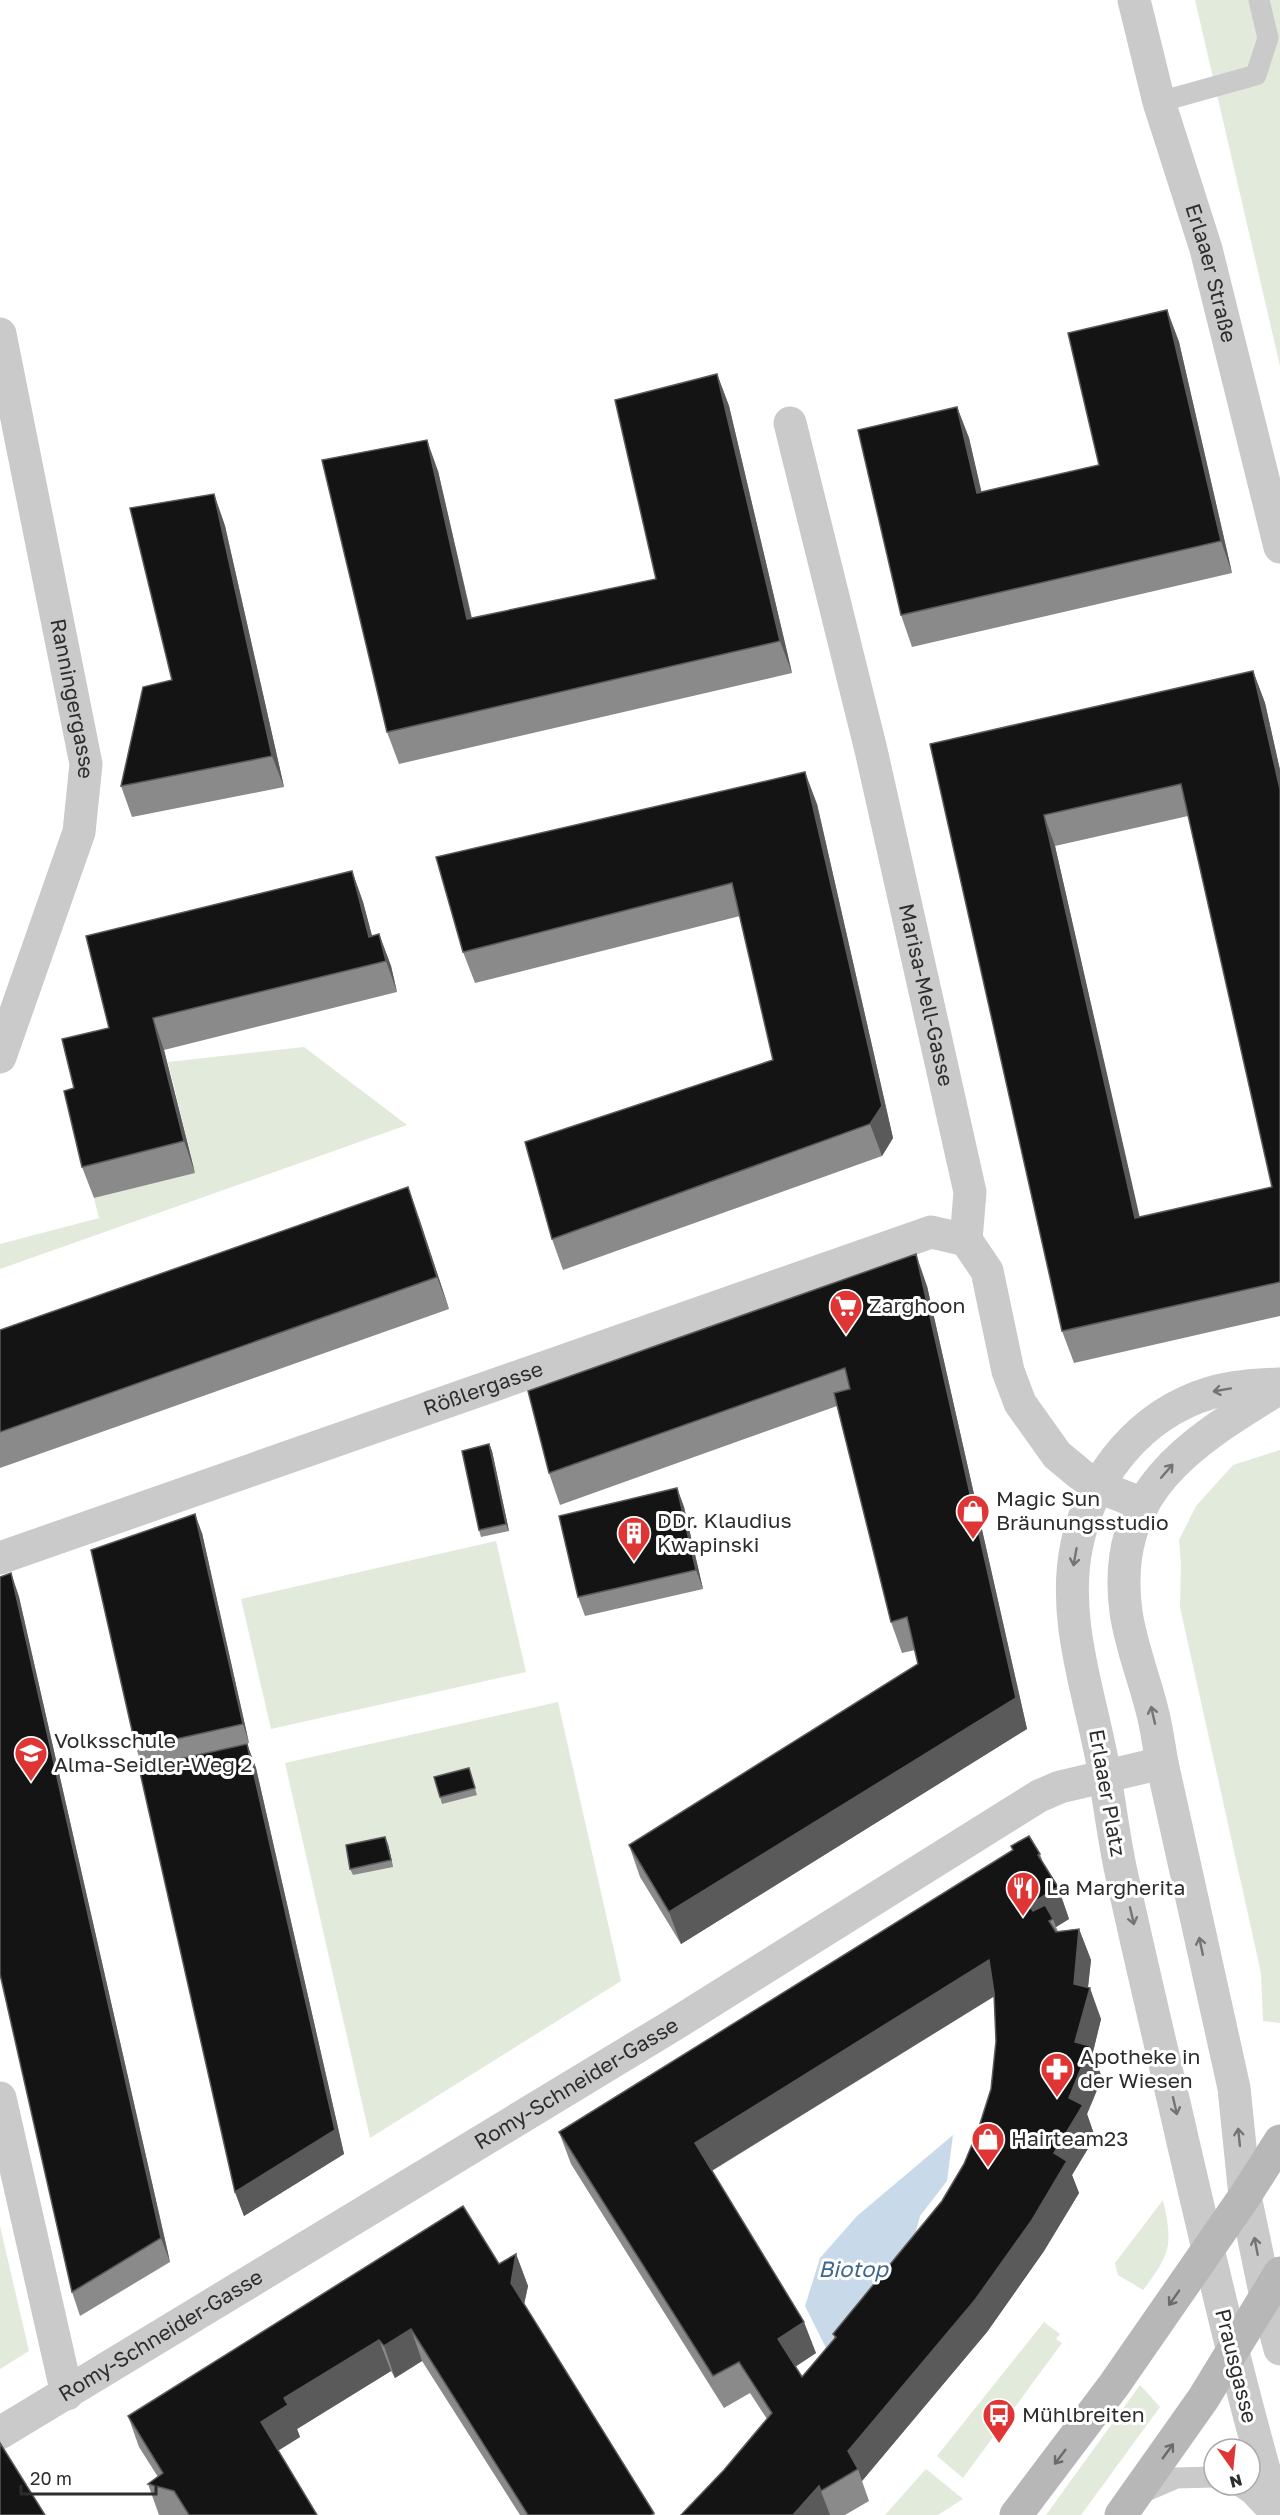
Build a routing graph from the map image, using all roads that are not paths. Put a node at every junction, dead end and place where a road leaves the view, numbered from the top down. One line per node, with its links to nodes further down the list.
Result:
1 (1134, 0): 3 (street, Erlaaer Straße)
2 (1259, 0): 3 (lane)
3 (1159, 102): 6 (street, Erlaaer Straße)
4 (0, 334): 7 (street, Ranningergasse)
5 (790, 423): 8 (street, Marisa-Mell-Gasse)
6 (1280, 547)
7 (0, 1057)
8 (966, 1240): 10 (street); 12 (street, Rößlergasse)
9 (1280, 1386): 10 (street, Erlaaer Platz, one-way to 10); 11 (street, Erlaaer Platz, one-way to 9)
10 (1099, 1487): 11 (street); 14 (street, Erlaaer Platz, one-way to 14)
11 (1143, 1504): 13 (street, Erlaaer Platz, one-way to 11)
12 (0, 1558)
13 (1162, 1763): 14 (street, Romy-Schneider-Gasse); 17 (street, Erlaaer Platz, one-way to 13)
14 (1105, 1776): 18 (street, Erlaaer Platz, one-way to 18); 22 (street, Romy-Schneider-Gasse)
15 (0, 2098): 22 (street)
16 (1280, 2141): 17 (main road)
17 (1245, 2196): 18 (main road); 19 (street, one-way to 17)
18 (1208, 2251): 21 (street, Prausgasse); 27 (main road, one-way to 27)
19 (1273, 2285): 20 (street); 21 (main road)
20 (1280, 2349)
21 (1233, 2352): 26 (main road, one-way to 21); 29 (street, Prausgasse)
22 (67, 2394): 23 (street, Romy-Schneider-Gasse)
23 (0, 2433)
24 (1202, 2477): 26 (lane)
25 (1255, 2497): 28 (lane)
26 (1127, 2506)
27 (1016, 2515)
28 (1271, 2515)
29 (1277, 2515)

